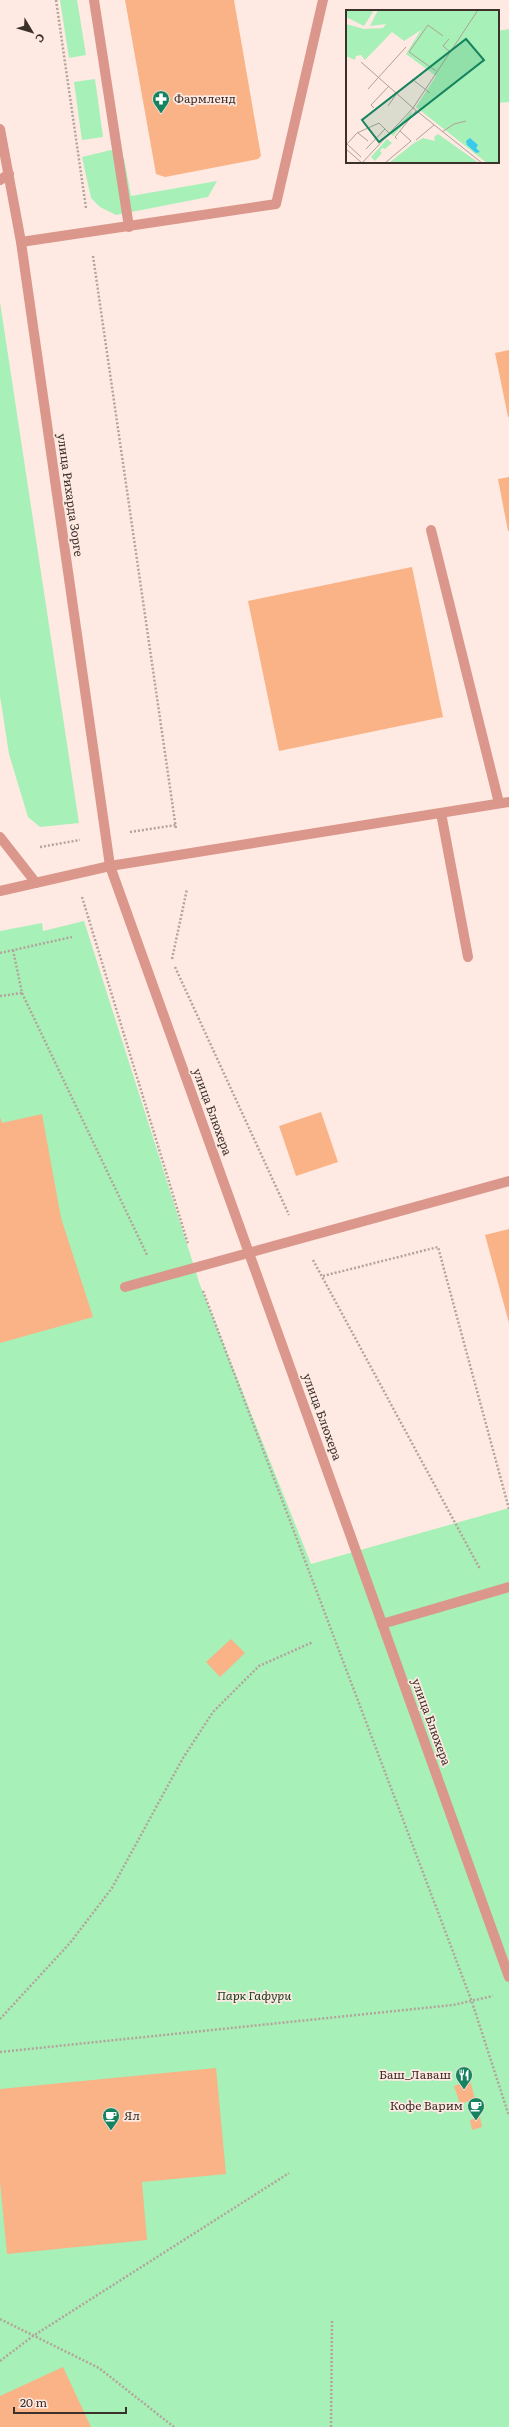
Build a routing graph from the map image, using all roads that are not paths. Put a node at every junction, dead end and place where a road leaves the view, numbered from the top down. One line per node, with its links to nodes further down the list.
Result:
1 (94, 0): 6 (street)
2 (323, 0): 6 (street)
3 (0, 129): 4 (street, улица Рихарда Зорге)
4 (9, 174): 5 (street); 7 (street, улица Рихарда Зорге)
5 (0, 180)
6 (129, 227): 7 (street)
7 (21, 242): 12 (street, улица Рихарда Зорге)
8 (431, 530): 9 (street)
9 (504, 803): 10 (street)
10 (441, 813): 12 (street); 15 (street)
11 (0, 837): 13 (street)
12 (110, 866): 13 (street); 17 (street, улица Блюхера)
13 (36, 883): 14 (street)
14 (0, 891)
15 (468, 957)
16 (509, 1181): 17 (street)
17 (249, 1252): 18 (street); 20 (street, улица Блюхера)
18 (125, 1287)
19 (509, 1587): 20 (street)
20 (382, 1624): 21 (street, улица Блюхера)
21 (509, 1977)

